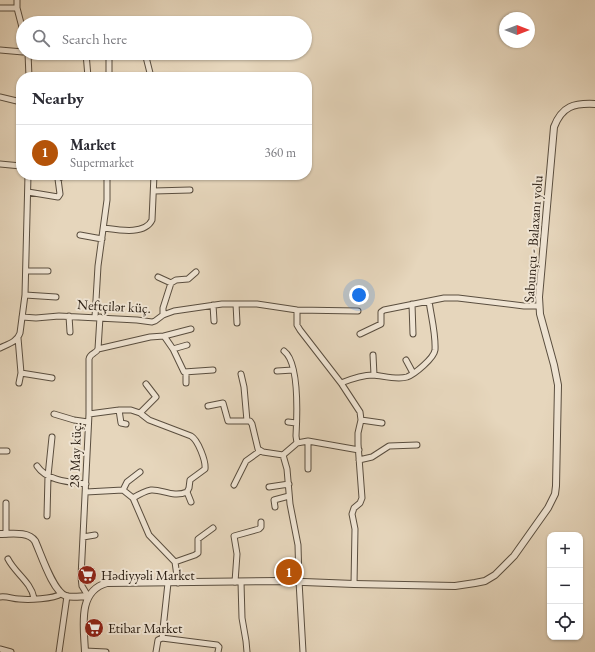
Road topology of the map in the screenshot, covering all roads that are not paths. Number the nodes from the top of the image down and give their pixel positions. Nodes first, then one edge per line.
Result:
1 (17, 0) edge
2 (0, 8) edge
3 (17, 8) junction
4 (19, 16) edge
5 (0, 50) edge
6 (16, 51) edge
7 (28, 60) edge
8 (87, 60) edge
9 (109, 60) edge
10 (147, 60) edge
11 (29, 72) edge
12 (88, 72) edge
13 (109, 72) edge
14 (150, 72) edge
15 (0, 97) edge
16 (16, 101) edge
17 (595, 104) edge
18 (0, 164) edge
19 (16, 166) edge
20 (28, 180) edge
21 (58, 180) edge
22 (107, 180) edge
23 (154, 180) edge
24 (190, 190) dead end
25 (154, 191) junction
26 (28, 192) junction
27 (104, 228) junction
28 (80, 235) dead end
29 (102, 239) junction
30 (26, 271) junction
31 (48, 271) dead end
32 (196, 272) dead end
33 (158, 277) dead end
34 (171, 283) junction
35 (25, 295) junction
36 (56, 297) dead end
37 (429, 301) junction
38 (236, 304) junction
39 (412, 304) junction
40 (213, 305) junction
41 (539, 306) junction
42 (298, 310) junction
43 (358, 311) dead end
44 (163, 314) junction
45 (69, 316) junction
46 (22, 317) junction
47 (97, 317) junction
48 (214, 321) dead end
49 (237, 323) dead end
50 (191, 329) dead end
51 (70, 332) dead end
52 (360, 334) dead end
53 (413, 334) dead end
54 (164, 336) junction
55 (18, 338) junction
56 (187, 345) dead end
57 (0, 348) edge
58 (173, 348) junction
59 (98, 349) junction
60 (284, 351) dead end
61 (373, 355) dead end
62 (406, 360) dead end
63 (212, 370) dead end
64 (293, 370) junction
65 (277, 371) dead end
66 (22, 373) junction
67 (186, 373) junction
68 (413, 373) junction
69 (241, 374) dead end
70 (374, 375) junction
71 (52, 378) dead end
72 (186, 383) dead end
73 (340, 383) junction
74 (19, 384) dead end
75 (146, 384) dead end
76 (208, 406) dead end
77 (119, 410) junction
78 (140, 413) junction
79 (54, 414) dead end
80 (89, 414) junction
81 (361, 420) junction
82 (247, 421) junction
83 (88, 422) junction
84 (288, 422) dead end
85 (296, 423) junction
86 (382, 423) dead end
87 (126, 424) dead end
88 (52, 437) dead end
89 (308, 441) junction
90 (297, 442) junction
91 (417, 445) dead end
92 (359, 450) junction
93 (0, 451) edge
94 (7, 451) dead end
95 (260, 451) junction
96 (283, 455) junction
97 (359, 460) junction
98 (37, 466) dead end
99 (308, 469) dead end
100 (140, 472) dead end
101 (48, 476) junction
102 (86, 484) junction
103 (289, 484) junction
104 (234, 485) dead end
105 (269, 487) dead end
106 (123, 490) junction
107 (86, 492) junction
108 (187, 492) junction
109 (290, 496) junction
110 (132, 498) junction
111 (191, 502) dead end
112 (6, 503) dead end
113 (275, 507) dead end
114 (47, 516) dead end
115 (261, 522) dead end
116 (212, 528) dead end
117 (3, 534) edge
118 (95, 535) dead end
119 (83, 537) junction
120 (8, 559) dead end
121 (175, 562) junction
122 (299, 581) junction
123 (238, 582) junction
124 (168, 583) junction
125 (178, 583) junction
126 (354, 584) junction
127 (61, 594) junction
128 (68, 596) junction
129 (88, 596) junction
130 (0, 597) edge
131 (34, 598) junction
132 (162, 638) junction
133 (0, 649) edge
134 (85, 651) edge
135 (11, 652) edge
136 (59, 652) edge
137 (106, 652) edge
138 (156, 652) edge
139 (218, 652) edge
140 (247, 652) edge
141 (303, 652) edge

1 - 3 street
2 - 3 street
3 - 4 street
5 - 6 street
7 - 11 street
8 - 12 street
9 - 13 street
10 - 14 street
15 - 16 street
17 - 41 street, Sabunçu - Balaxanı yolu
18 - 19 street
20 - 26 street
21 - 26 street
22 - 27 street, 28 May küç.
23 - 25 street
24 - 25 street
25 - 27 street
26 - 30 street
27 - 29 street, 28 May küç.
28 - 29 street
29 - 47 street, 28 May küç.
30 - 31 street
30 - 35 street
32 - 34 street
33 - 34 street
34 - 44 street
35 - 36 street
35 - 46 street
37 - 39 street
37 - 41 street
37 - 68 street
38 - 40 street, Neftçilər küç.
38 - 42 street, Neftçilər küç.
38 - 49 street
39 - 52 street
39 - 53 street
40 - 44 street, Neftçilər küç.
40 - 48 street
41 - 126 street, Sabunçu - Balaxanı yolu
42 - 43 street, Neftçilər küç.
42 - 73 street
44 - 47 street, Neftçilər küç.
45 - 46 street, Neftçilər küç.
45 - 47 street, Neftçilər küç.
45 - 51 street
46 - 55 street
47 - 59 street, 28 May küç.
50 - 54 street
54 - 58 street
54 - 59 street
55 - 57 street
55 - 66 street
56 - 58 street
58 - 67 street
59 - 80 street, 28 May küç.
60 - 64 street
61 - 70 street
62 - 68 street
63 - 67 street
64 - 65 street
64 - 85 street
66 - 71 street
66 - 74 street
67 - 72 street
68 - 70 street
69 - 82 street
70 - 73 street
73 - 81 street
75 - 78 street
76 - 82 street
77 - 78 street
77 - 80 street
77 - 87 street
78 - 108 street
79 - 83 street
80 - 83 street, 28 May küç.
81 - 86 street
81 - 92 street
82 - 95 street
83 - 102 street, 28 May küç.
84 - 85 street
85 - 90 street
88 - 101 street
89 - 90 street
89 - 92 street
89 - 99 street
90 - 96 street
91 - 97 street
92 - 97 street
93 - 94 street
95 - 96 street
95 - 104 street
96 - 103 street
97 - 126 street
98 - 101 street
100 - 106 street
101 - 102 street
101 - 114 street
102 - 107 street, 28 May küç.
103 - 105 street
103 - 109 street
106 - 107 street
106 - 110 street
107 - 119 street, 28 May küç.
108 - 110 street
108 - 111 street
109 - 113 street
109 - 122 street
110 - 121 street
112 - 117 street
115 - 123 street
116 - 121 street
117 - 127 street
118 - 119 street
119 - 129 street, 28 May küç.
120 - 131 street
121 - 125 street
122 - 123 street, Sabunçu - Balaxanı yolu
122 - 126 street, Sabunçu - Balaxanı yolu
122 - 141 street
123 - 125 street, Sabunçu - Balaxanı yolu
123 - 140 street
124 - 125 street, Sabunçu - Balaxanı yolu
124 - 129 street, Sabunçu - Balaxanı yolu
124 - 132 street
127 - 128 street
127 - 131 street
128 - 129 street
128 - 136 street
129 - 134 street
130 - 131 street
132 - 138 street
132 - 139 street
133 - 135 street
134 - 137 street

